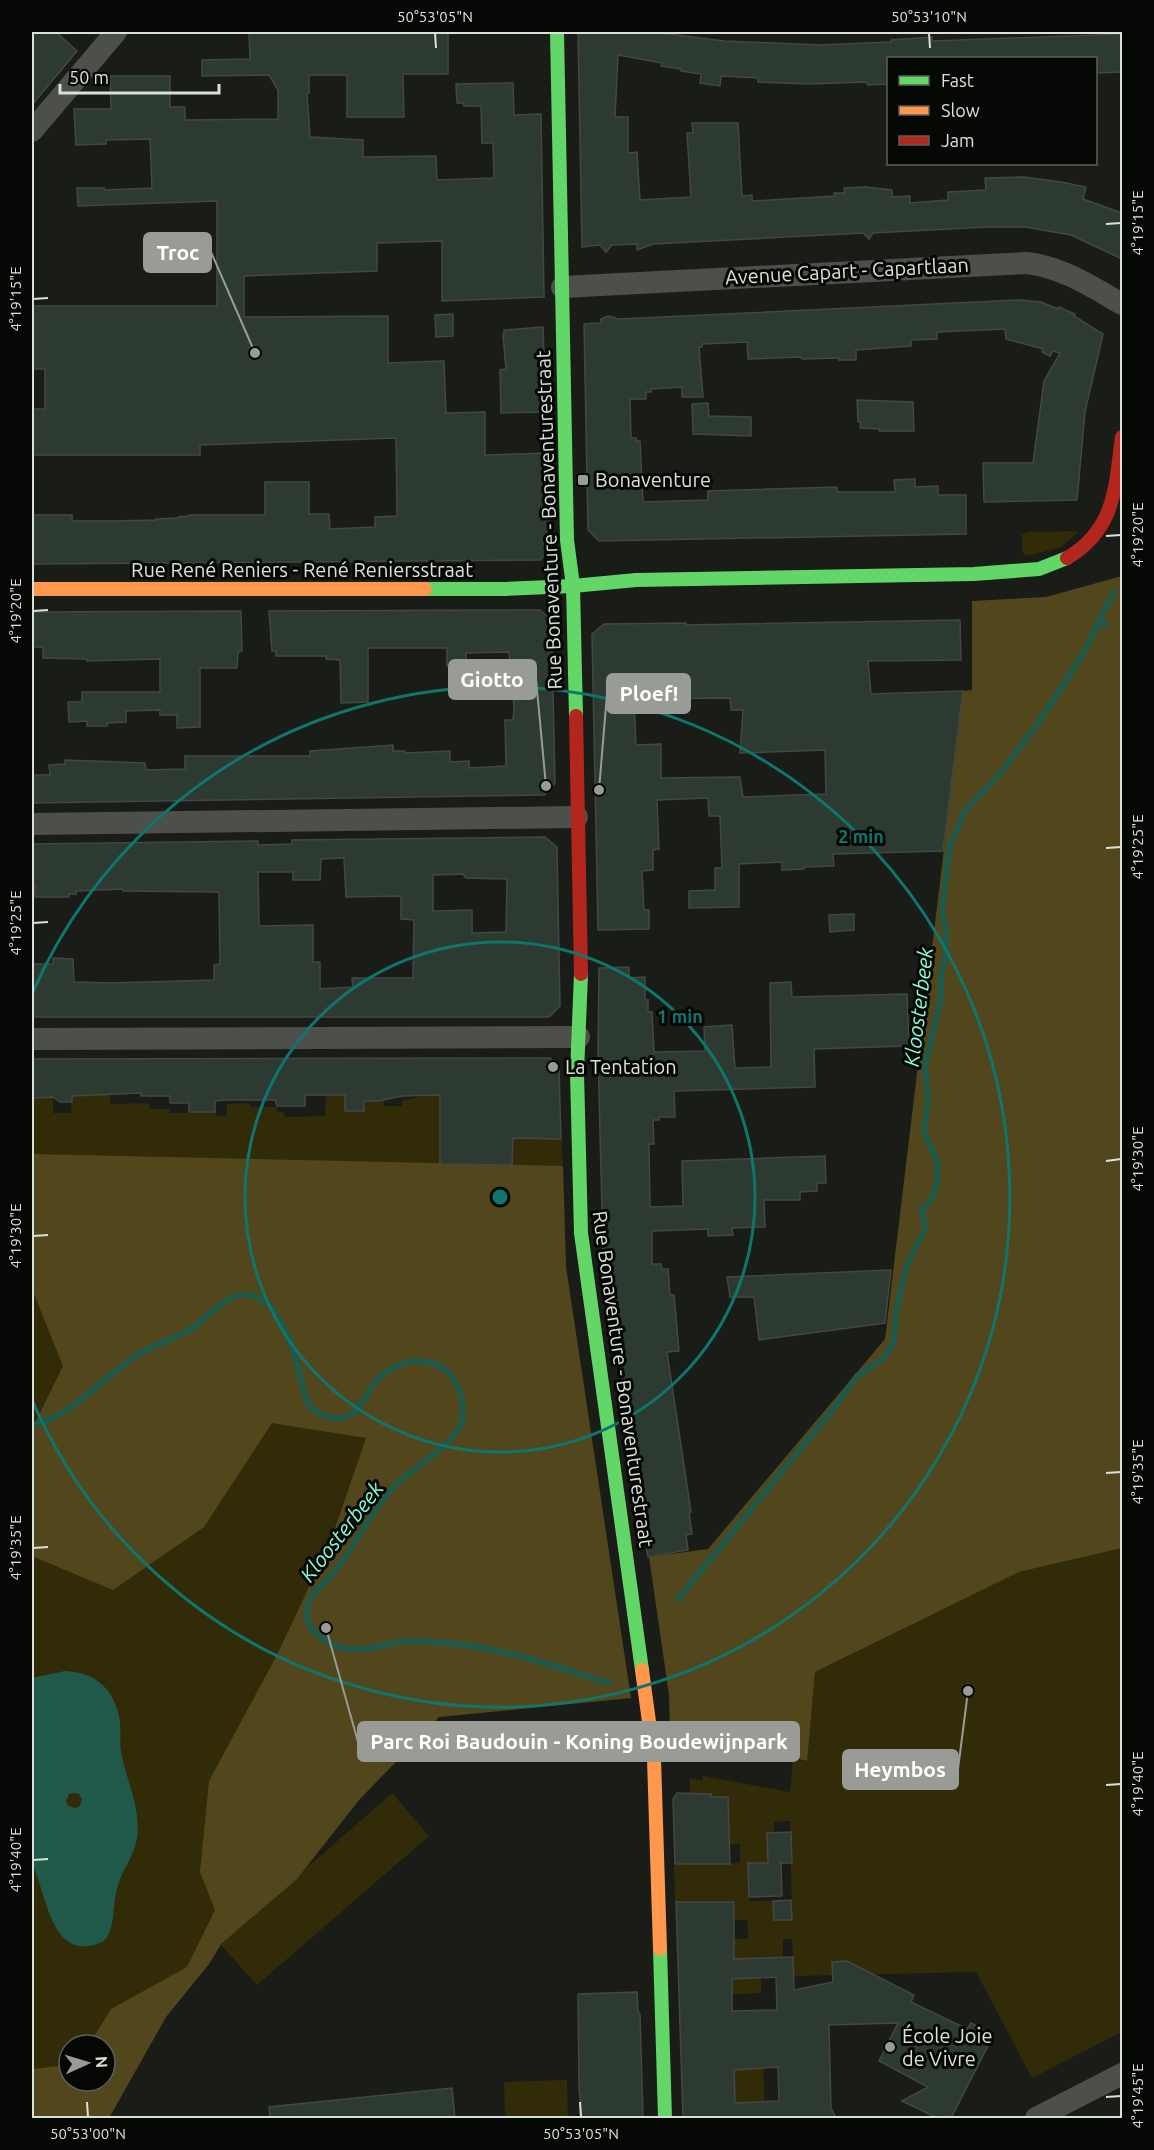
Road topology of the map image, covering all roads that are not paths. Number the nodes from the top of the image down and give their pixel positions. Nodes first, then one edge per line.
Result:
1 (116, 32) edge
2 (557, 32) edge
3 (32, 131) edge
4 (562, 287) junction
5 (1122, 304) edge
6 (1122, 437) edge
7 (573, 586) junction
8 (32, 589) edge
9 (577, 817) junction
10 (32, 824) edge
11 (579, 1037) junction
12 (32, 1038) edge
13 (1122, 2074) edge
14 (665, 2118) edge
15 (1036, 2118) edge

1 - 3 street
2 - 4 street, Rue Bonaventure - Bonaventurestraat
4 - 5 street, Avenue Capart - Capartlaan
4 - 7 street, Rue Bonaventure - Bonaventurestraat
6 - 7 street, Rue René Reniers - René Reniersstraat
7 - 8 street, Rue René Reniers - René Reniersstraat
7 - 9 street, Rue Bonaventure - Bonaventurestraat
9 - 10 street
9 - 11 street, Rue Bonaventure - Bonaventurestraat
11 - 12 street
11 - 14 street, Rue Bonaventure - Bonaventurestraat
13 - 15 street

